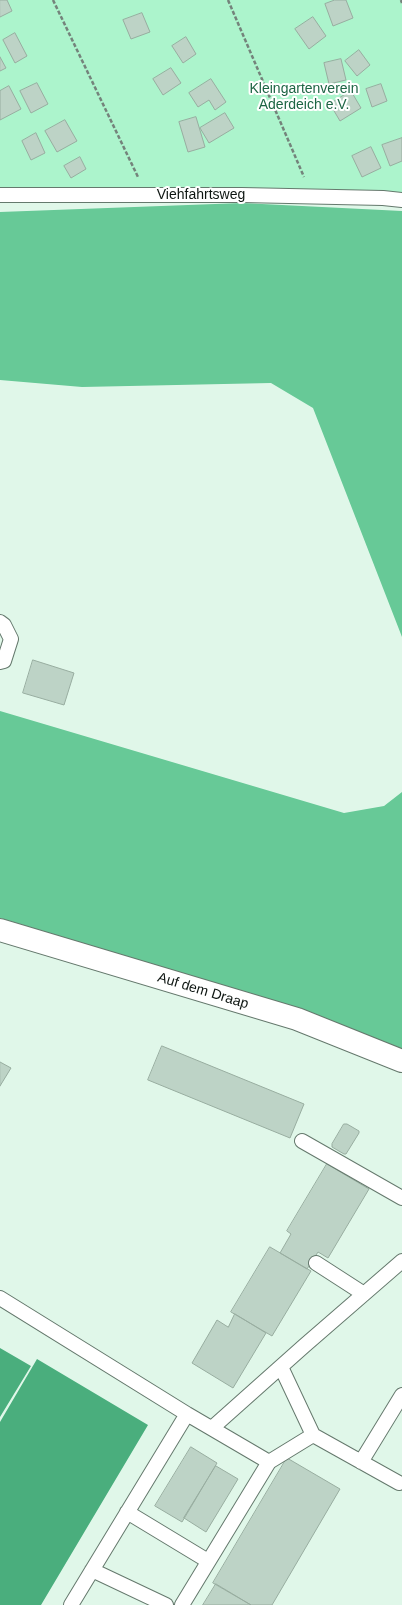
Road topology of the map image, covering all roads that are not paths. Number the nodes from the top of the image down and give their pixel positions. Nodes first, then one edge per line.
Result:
1 (0, 195) edge
2 (402, 200) edge
3 (0, 622) edge
4 (0, 662) edge
5 (0, 930) edge
6 (402, 1062) edge
7 (302, 1141) dead end
8 (402, 1198) edge
9 (402, 1261) edge
10 (316, 1263) dead end
11 (364, 1294) junction
12 (0, 1298) edge
13 (281, 1366) junction
14 (402, 1395) edge
15 (187, 1414) junction
16 (212, 1428) junction
17 (313, 1435) junction
18 (269, 1462) junction
19 (361, 1462) junction
20 (399, 1483) dead end
21 (127, 1512) junction
22 (208, 1561) junction
23 (92, 1570) junction
24 (71, 1605) edge
25 (166, 1605) edge
26 (182, 1605) edge

1 - 2 lane, Viehfahrtsweg
3 - 4 lane
5 - 6 street, Auf dem Draap
7 - 8 lane
9 - 11 lane
10 - 11 lane
11 - 13 lane
12 - 15 lane
13 - 16 lane
13 - 17 lane
14 - 19 lane
15 - 16 lane
15 - 21 lane
16 - 18 lane
17 - 18 lane
17 - 19 lane
18 - 22 lane
19 - 20 lane
21 - 22 lane
21 - 23 lane
22 - 26 lane
23 - 24 lane
23 - 25 lane

